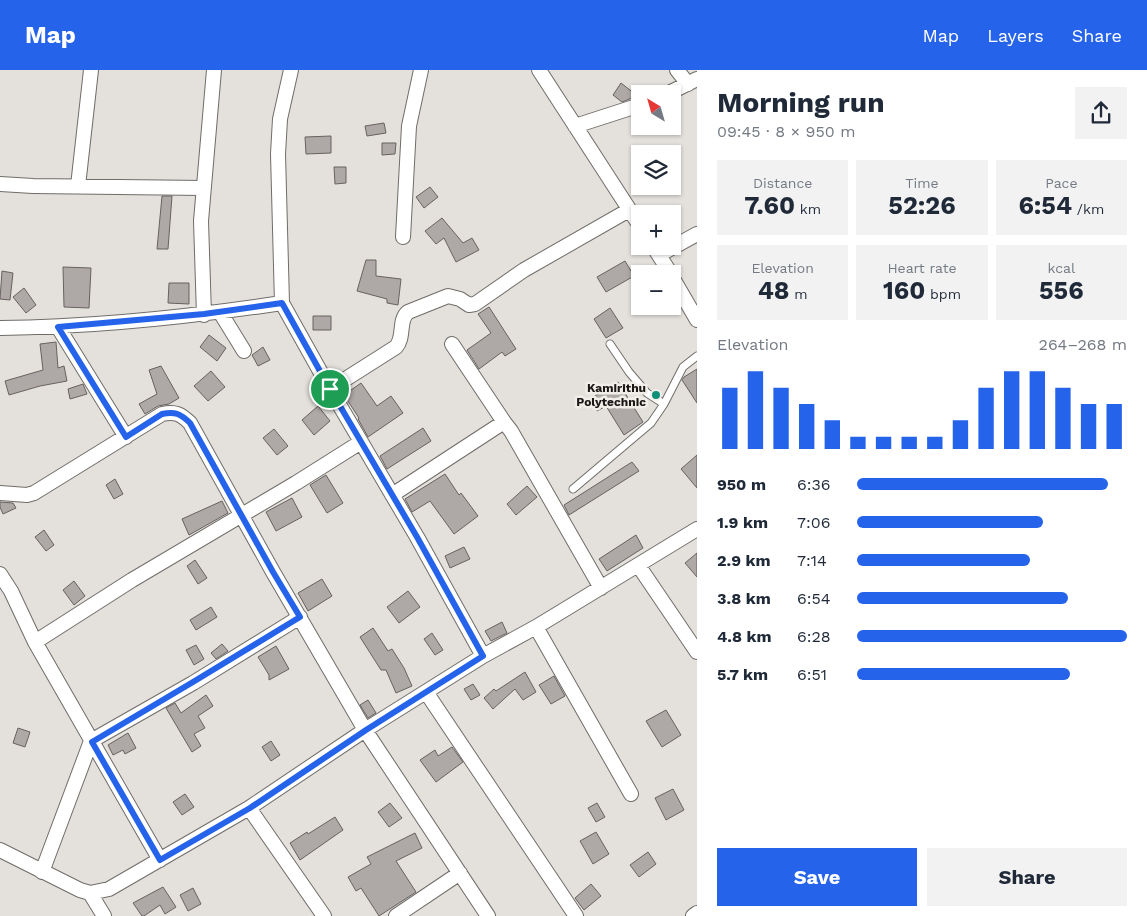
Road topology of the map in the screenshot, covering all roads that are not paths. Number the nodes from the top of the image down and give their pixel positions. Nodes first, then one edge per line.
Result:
1 (91, 70) edge
2 (214, 70) edge
3 (290, 70) edge
4 (420, 70) edge
5 (539, 70) edge
6 (677, 70) edge
7 (692, 82) edge
8 (631, 109) edge
9 (575, 126) junction
10 (0, 184) edge
11 (78, 186) junction
12 (204, 188) junction
13 (630, 210) joint
14 (697, 234) edge
15 (403, 237) dead end
16 (681, 241) edge
17 (681, 291) edge
18 (282, 303) junction
19 (220, 312) junction
20 (204, 314) junction
21 (697, 320) edge
22 (58, 327) junction
23 (0, 328) edge
24 (452, 344) dead end
25 (610, 344) dead end
26 (244, 352) dead end
27 (697, 356) edge
28 (330, 389) junction
29 (664, 404) junction
30 (504, 422) junction
31 (126, 437) junction
32 (361, 442) junction
33 (573, 489) dead end
34 (0, 493) edge
35 (392, 495) junction
36 (242, 514) junction
37 (697, 529) edge
38 (638, 565) junction
39 (0, 574) edge
40 (601, 588) junction
41 (6, 595) edge
42 (300, 617) junction
43 (536, 627) junction
44 (35, 642) junction
45 (697, 652) edge
46 (483, 656) junction
47 (426, 692) junction
48 (366, 730) junction
49 (92, 742) junction
50 (631, 794) dead end
51 (250, 808) junction
52 (0, 850) edge
53 (160, 860) junction
54 (42, 872) junction
55 (460, 873) junction
56 (90, 893) junction
57 (697, 913) edge
58 (104, 916) edge
59 (324, 916) edge
60 (396, 916) edge
61 (488, 916) edge
62 (576, 916) edge
63 (693, 916) edge

1 - 11 street
2 - 12 street
3 - 18 street
4 - 15 street
5 - 9 street
6 - 7 street
8 - 9 street
9 - 13 street
10 - 11 street
11 - 12 street
12 - 20 street
13 - 28 street
14 - 16 street
17 - 21 street
18 - 19 street
18 - 28 street
19 - 20 street
19 - 26 street
20 - 22 street
22 - 23 street
22 - 31 street
24 - 30 street
25 - 29 lane
27 - 29 lane
28 - 32 street
29 - 33 lane
30 - 35 street
30 - 40 street
31 - 34 street
31 - 36 street
32 - 35 street
32 - 36 street
35 - 46 street
36 - 42 street
36 - 44 street
37 - 38 street
38 - 40 street
38 - 45 street
39 - 41 street
40 - 43 street
41 - 44 street
42 - 48 street
42 - 49 street
43 - 46 street
43 - 50 street
44 - 49 street
46 - 47 street
47 - 48 street
47 - 62 street
48 - 51 street
48 - 55 street
49 - 53 street
49 - 54 street
51 - 53 street
51 - 59 street
52 - 54 street
53 - 56 street
54 - 56 street
55 - 60 street
55 - 61 street
56 - 58 street
57 - 63 street

